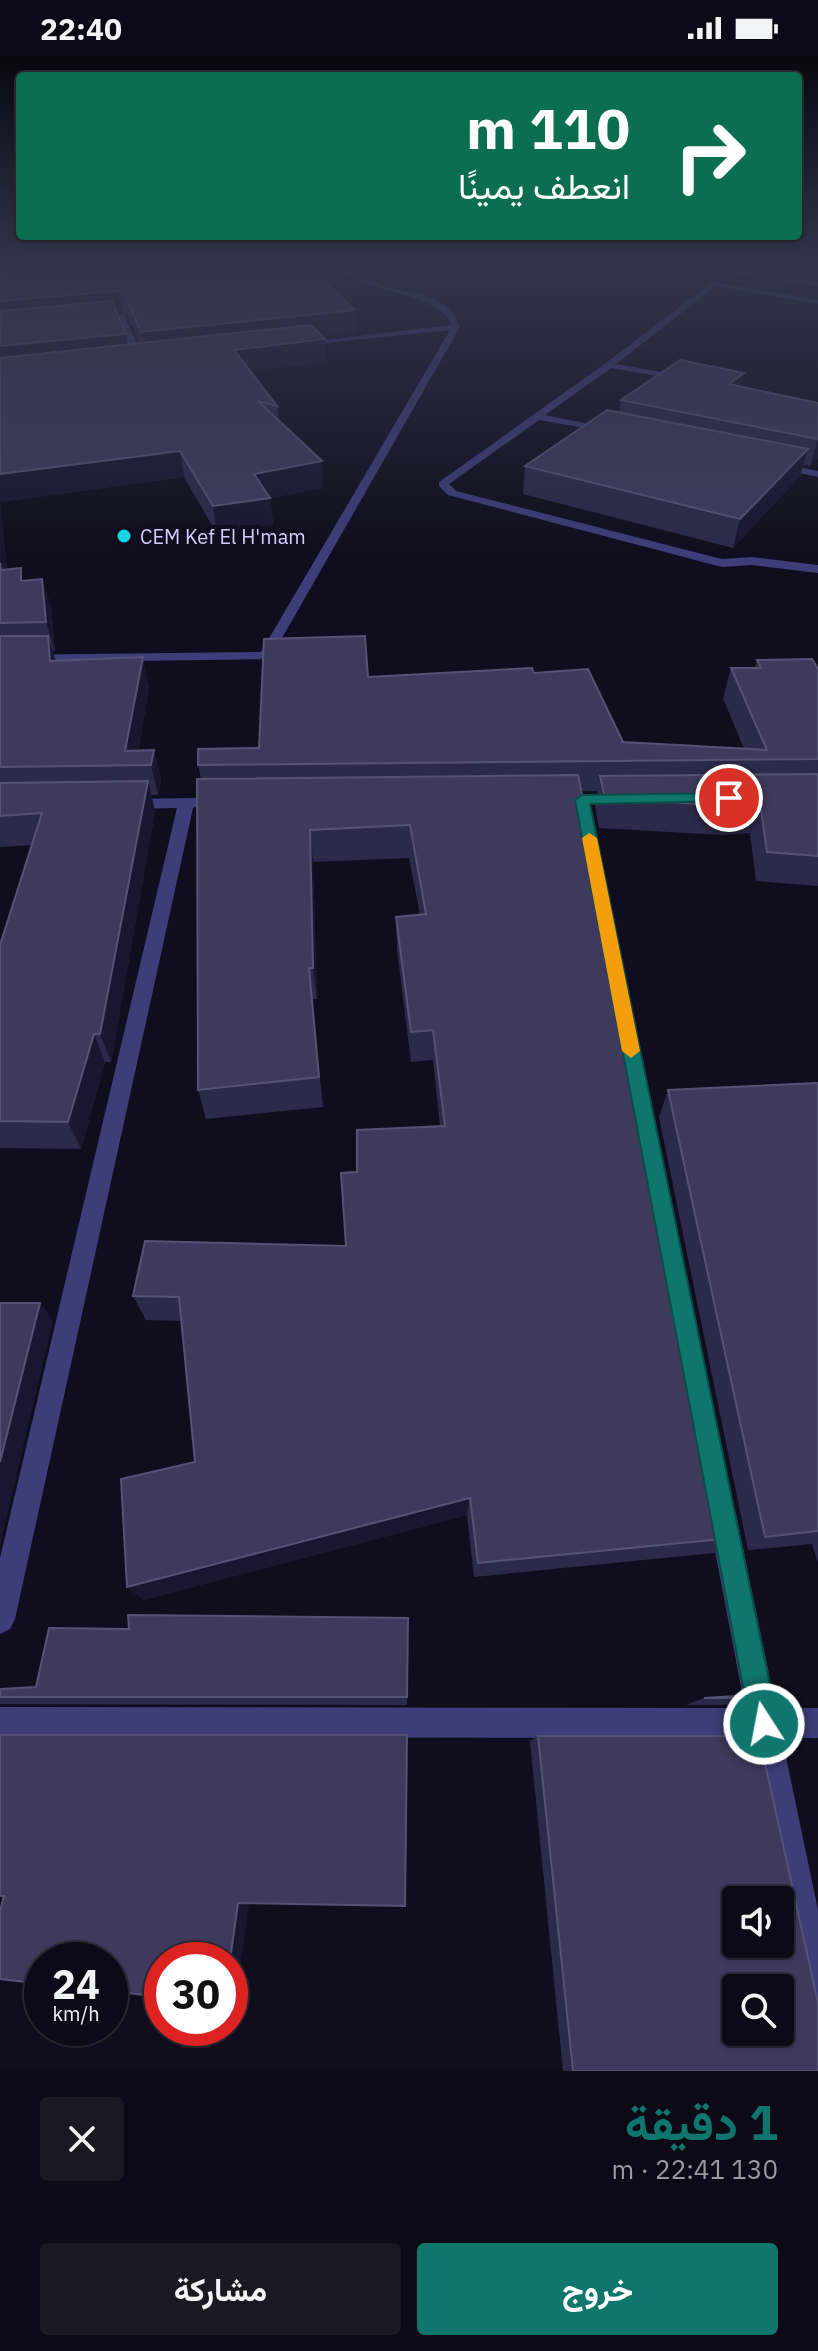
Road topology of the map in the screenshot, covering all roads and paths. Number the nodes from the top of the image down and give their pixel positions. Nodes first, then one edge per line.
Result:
1 (156, 360) edge
2 (437, 360) edge
3 (615, 360) edge
4 (140, 361) joint
5 (125, 363) edge
6 (609, 365) junction
7 (698, 382) edge
8 (535, 416) junction
9 (624, 434) edge
10 (758, 461) edge
11 (818, 474) edge
12 (818, 569) edge
13 (0, 659) edge
14 (629, 799) edge
15 (534, 800) edge
16 (582, 800) junction
17 (218, 803) edge
18 (108, 804) edge
19 (186, 804) junction
20 (588, 831) edge
21 (717, 1489) edge
22 (0, 1619) edge
23 (0, 1722) edge
24 (818, 1723) edge
25 (764, 1724) junction
26 (818, 1994) edge

1 - 4 street
2 - 13 street
3 - 6 street
4 - 5 street
6 - 7 street
6 - 8 street
8 - 9 street
8 - 12 street
10 - 11 street
14 - 16 street
15 - 16 street
16 - 20 street
17 - 19 street
18 - 19 street
19 - 22 street
21 - 25 street
23 - 25 street
24 - 25 street
25 - 26 street

